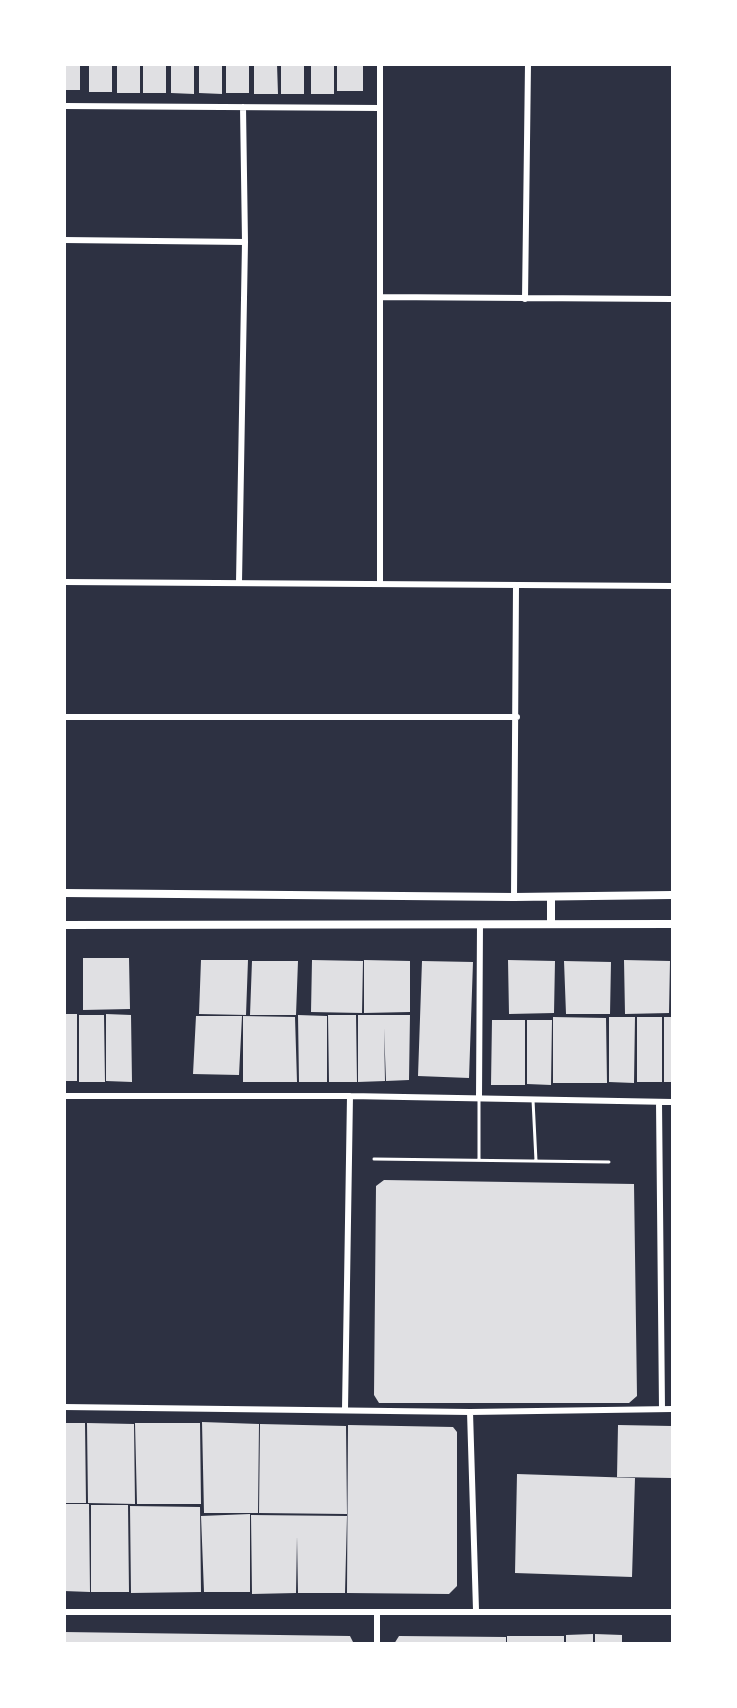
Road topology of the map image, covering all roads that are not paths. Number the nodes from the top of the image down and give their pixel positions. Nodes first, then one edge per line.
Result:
1 (380, 64) edge
2 (528, 64) edge
3 (64, 106) edge
4 (243, 107) junction
5 (380, 108) junction
6 (64, 240) edge
7 (245, 242) junction
8 (380, 297) junction
9 (525, 298) junction
10 (672, 300) edge
11 (64, 582) edge
12 (239, 582) junction
13 (380, 583) junction
14 (516, 586) junction
15 (672, 586) edge
16 (64, 717) edge
17 (517, 717) junction
18 (64, 893) edge
19 (672, 895) edge
20 (514, 897) junction
21 (551, 897) junction
22 (551, 923) junction
23 (480, 924) junction
24 (672, 924) edge
25 (64, 926) edge
26 (64, 1096) edge
27 (350, 1096) junction
28 (479, 1098) junction
29 (533, 1100) junction
30 (659, 1102) junction
31 (672, 1102) edge
32 (374, 1159) dead end
33 (479, 1160) junction
34 (536, 1161) junction
35 (609, 1162) dead end
36 (64, 1407) edge
37 (345, 1409) junction
38 (662, 1409) junction
39 (672, 1409) edge
40 (470, 1412) junction
41 (476, 1610) junction
42 (64, 1612) edge
43 (672, 1612) edge
44 (377, 1613) junction
45 (376, 1644) edge

1 - 5 street
2 - 9 street
3 - 4 street
4 - 5 street
4 - 7 street
5 - 8 street
6 - 7 street
7 - 12 street
8 - 9 street
8 - 13 street
9 - 10 street
11 - 12 street
12 - 13 street
13 - 14 street
14 - 15 street
14 - 17 street
16 - 17 street
17 - 20 street
18 - 20 street
19 - 21 street
20 - 21 street
21 - 22 street
22 - 23 street
22 - 24 street
23 - 25 street
23 - 28 street
26 - 27 street
27 - 28 street
27 - 37 street
28 - 29 street
28 - 33 lane
29 - 30 street
29 - 34 lane
30 - 31 street
30 - 38 street
32 - 33 lane
33 - 34 lane
34 - 35 lane
36 - 37 street
37 - 40 street
38 - 39 street
38 - 40 street
40 - 41 street
41 - 43 street
41 - 44 street
42 - 44 street
44 - 45 street

